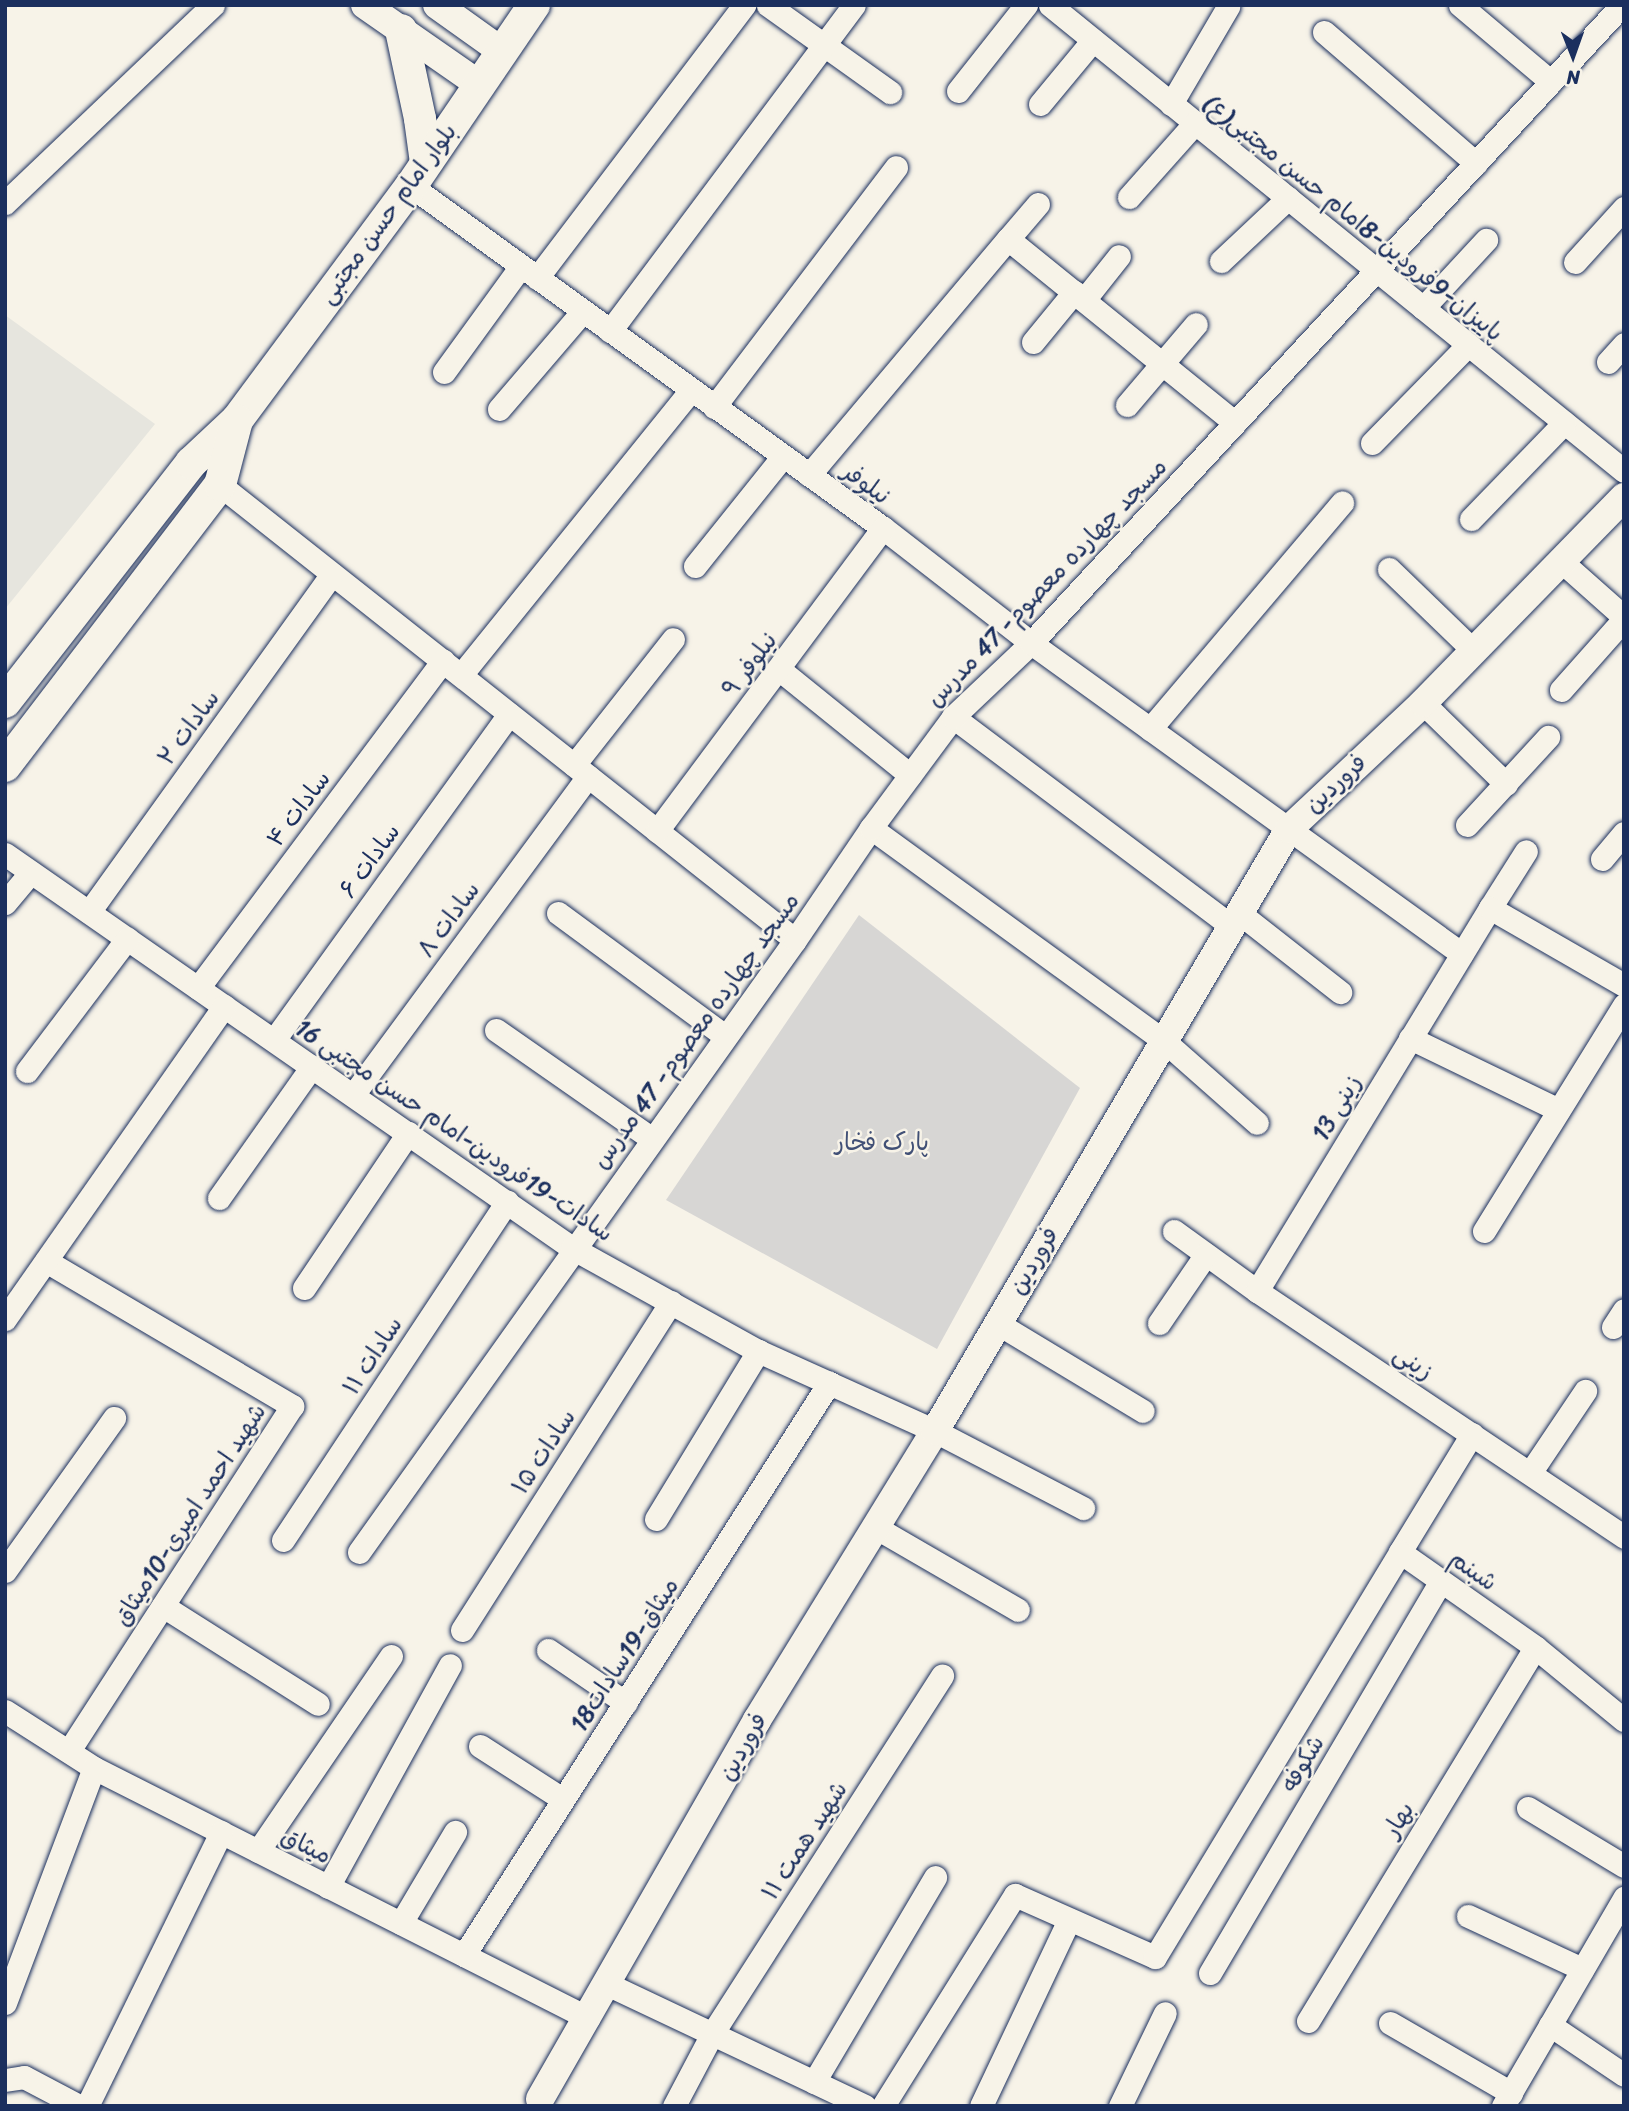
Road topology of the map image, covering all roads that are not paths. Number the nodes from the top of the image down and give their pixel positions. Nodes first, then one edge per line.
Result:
1 (213, 5) edge
2 (365, 5) edge
3 (437, 5) edge
4 (534, 5) edge
5 (744, 5) edge
6 (768, 5) edge
7 (854, 5) edge
8 (1026, 5) edge
9 (1460, 5) edge
10 (1622, 5) edge
11 (1052, 6) edge
12 (1228, 7) edge
13 (401, 30) junction
14 (1324, 32) dead end
15 (1093, 40) junction
16 (824, 43) junction
17 (503, 52) junction
18 (1551, 82) junction
19 (480, 85) junction
20 (958, 91) dead end
21 (890, 92) dead end
22 (1040, 104) dead end
23 (1171, 104) junction
24 (1195, 123) junction
25 (1476, 163) junction
26 (896, 167) dead end
27 (418, 174) junction
28 (1129, 197) dead end
29 (1288, 198) junction
30 (5, 203) edge
31 (1038, 204) dead end
32 (1623, 211) edge
33 (1008, 239) junction
34 (1486, 240) dead end
35 (1119, 256) dead end
36 (1221, 261) dead end
37 (1575, 262) dead end
38 (1376, 270) junction
39 (529, 272) junction
40 (1079, 296) junction
41 (1423, 308) junction
42 (583, 312) junction
43 (1196, 324) dead end
44 (610, 331) junction
45 (1033, 342) dead end
46 (1624, 344) edge
47 (1468, 345) junction
48 (1608, 362) dead end
49 (1164, 365) junction
50 (444, 372) dead end
51 (691, 390) junction
52 (1127, 405) dead end
53 (714, 407) junction
54 (499, 409) dead end
55 (237, 420) junction
56 (1564, 422) junction
57 (1235, 423) junction
58 (1372, 443) dead end
59 (783, 456) junction
60 (1624, 471) edge
61 (809, 475) junction
62 (220, 485) junction
63 (1624, 497) edge
64 (1342, 503) dead end
65 (1471, 519) dead end
66 (883, 528) junction
67 (1562, 562) junction
68 (695, 566) dead end
69 (1389, 569) dead end
70 (332, 574) junction
71 (1624, 618) edge
72 (673, 639) dead end
73 (1031, 643) junction
74 (1474, 651) junction
75 (452, 668) junction
76 (780, 670) junction
77 (1561, 690) dead end
78 (5, 702) edge
79 (1423, 703) junction
80 (509, 714) junction
81 (953, 717) junction
82 (1150, 729) junction
83 (1548, 737) dead end
84 (5, 766) edge
85 (581, 771) junction
86 (910, 775) junction
87 (1506, 783) junction
88 (1467, 825) dead end
89 (871, 828) junction
90 (1289, 829) junction
91 (657, 831) junction
92 (1624, 833) edge
93 (1527, 851) dead end
94 (5, 854) edge
95 (1602, 859) dead end
96 (31, 872) junction
97 (5, 903) edge
98 (1490, 908) junction
99 (89, 912) junction
100 (558, 913) dead end
101 (1235, 919) junction
102 (127, 939) junction
103 (795, 940) junction
104 (1462, 954) junction
105 (1624, 985) edge
106 (198, 988) junction
107 (1340, 992) dead end
108 (1624, 1005) edge
109 (224, 1006) junction
110 (496, 1030) dead end
111 (724, 1036) junction
112 (1410, 1038) junction
113 (274, 1040) junction
114 (1163, 1041) junction
115 (312, 1066) junction
116 (27, 1071) dead end
117 (353, 1095) junction
118 (1559, 1110) junction
119 (1257, 1123) dead end
120 (408, 1133) junction
121 (652, 1139) junction
122 (219, 1198) dead end
123 (507, 1201) junction
124 (1174, 1231) dead end
125 (1484, 1231) dead end
126 (572, 1248) junction
127 (1206, 1254) junction
128 (46, 1261) junction
129 (304, 1288) dead end
130 (1257, 1290) junction
131 (671, 1302) junction
132 (5, 1319) edge
133 (997, 1323) junction
134 (1159, 1323) dead end
135 (758, 1351) junction
136 (829, 1383) junction
137 (1586, 1391) dead end
138 (1143, 1411) dead end
139 (114, 1418) dead end
140 (935, 1431) junction
141 (1472, 1434) junction
142 (1530, 1473) junction
143 (1083, 1508) dead end
144 (656, 1519) dead end
145 (876, 1527) junction
146 (1624, 1537) edge
147 (284, 1540) dead end
148 (359, 1552) dead end
149 (1400, 1552) junction
150 (5, 1572) edge
151 (1441, 1581) junction
152 (163, 1606) junction
153 (1018, 1610) dead end
154 (461, 1630) dead end
155 (1535, 1647) junction
156 (548, 1650) dead end
157 (391, 1656) dead end
158 (450, 1665) dead end
159 (942, 1676) dead end
160 (626, 1703) junction
161 (318, 1704) dead end
162 (1624, 1720) edge
163 (10, 1722) edge
164 (480, 1746) dead end
165 (69, 1751) junction
166 (94, 1768) junction
167 (561, 1798) junction
168 (1528, 1808) dead end
169 (221, 1832) junction
170 (455, 1832) dead end
171 (258, 1851) junction
172 (1624, 1866) edge
173 (935, 1877) dead end
174 (328, 1887) junction
175 (1624, 1898) edge
176 (1468, 1916) dead end
177 (1069, 1920) junction
178 (401, 1923) junction
179 (464, 1955) junction
180 (1582, 1969) junction
181 (1210, 1973) dead end
182 (607, 1984) junction
183 (5, 2003) edge
184 (1165, 2013) dead end
185 (588, 2018) junction
186 (1308, 2021) dead end
187 (1390, 2023) dead end
188 (1550, 2025) junction
189 (712, 2034) junction
190 (1624, 2075) edge
191 (5, 2080) edge
192 (814, 2082) junction
193 (1507, 2099) edge
194 (538, 2104) edge
195 (79, 2106) edge
196 (87, 2106) edge
197 (674, 2106) edge
198 (864, 2106) edge
199 (883, 2106) edge
200 (981, 2106) edge
201 (1120, 2106) edge

1 - 30 street
2 - 13 street
3 - 17 street
4 - 17 main road, بلوار امام حسن مجتبی
5 - 39 street
6 - 16 street
7 - 16 street
8 - 20 street
9 - 18 street
10 - 18 street, مسجد چهارده معصوم- 47 مدرس
11 - 15 street, پاییزان-9فرودین-8امام حسن مجتبی(ع)
12 - 23 street
13 - 19 street
13 - 27 main road
14 - 25 street
15 - 22 street
15 - 23 street, پاییزان-9فرودین-8امام حسن مجتبی(ع)
16 - 21 street
16 - 44 street
17 - 19 main road, بلوار امام حسن مجتبی
18 - 25 street, مسجد چهارده معصوم- 47 مدرس
19 - 27 main road, بلوار امام حسن مجتبی
23 - 24 street, پاییزان-9فرودین-8امام حسن مجتبی(ع)
24 - 28 street
24 - 29 street, پاییزان-9فرودین-8امام حسن مجتبی(ع)
25 - 38 street, مسجد چهارده معصوم- 47 مدرس
26 - 53 street
27 - 39 street, نیلوفر
27 - 55 main road, بلوار امام حسن مجتبی
29 - 36 street
29 - 38 street, پاییزان-9فرودین-8امام حسن مجتبی(ع)
31 - 33 street
32 - 37 street
33 - 40 street
33 - 61 street
34 - 41 street
35 - 40 street
38 - 41 street, پاییزان-9فرودین-8امام حسن مجتبی(ع)
38 - 57 street, مسجد چهارده معصوم- 47 مدرس
39 - 42 street, نیلوفر
39 - 50 street
40 - 45 street
40 - 49 street
41 - 47 street, پاییزان-9فرودین-8امام حسن مجتبی(ع)
42 - 44 street, نیلوفر
42 - 54 street
43 - 49 street
44 - 51 street, نیلوفر
46 - 48 street
47 - 56 street, پاییزان-9فرودین-8امام حسن مجتبی(ع)
47 - 58 street
49 - 52 street
49 - 57 street
51 - 53 street, نیلوفر
51 - 75 street, سادات ۴
53 - 59 street, نیلوفر
55 - 62 main road, بلوار امام حسن مجتبی
55 - 78 main road, بلوار امام حسن مجتبی
56 - 60 street, پاییزان-9فرودین-8امام حسن مجتبی(ع)
56 - 65 street
57 - 73 street, مسجد چهارده معصوم- 47 مدرس
59 - 61 street, نیلوفر
59 - 68 street
61 - 66 street, نیلوفر
62 - 70 street
62 - 84 main road, بلوار امام حسن مجتبی
63 - 67 street, فروردین
64 - 82 street
66 - 73 street, نیلوفر
66 - 76 street, نیلوفر ۹
67 - 71 street
67 - 74 street, فروردین
69 - 74 street
70 - 75 street
70 - 99 street, سادات ۲
71 - 77 street
72 - 85 street, سادات ۸
73 - 81 street, مسجد چهارده معصوم- 47 مدرس
73 - 82 street, نیلوفر
74 - 79 street, فروردین
75 - 80 street
75 - 106 street, سادات ۴
76 - 86 street
76 - 91 street, نیلوفر ۹
79 - 87 street
79 - 90 street, فروردین
80 - 85 street
80 - 113 street, سادات ۶
81 - 86 street, مسجد چهارده معصوم- 47 مدرس
81 - 101 street
82 - 90 street, نیلوفر
83 - 87 street
85 - 91 street
85 - 117 street, سادات ۸
86 - 89 street, مسجد چهارده معصوم- 47 مدرس
87 - 88 street
89 - 103 street, مسجد چهارده معصوم- 47 مدرس
89 - 114 street
90 - 101 street, فروردین
90 - 104 street, نیلوفر
91 - 103 street
92 - 95 street
93 - 98 street, زینی 13
94 - 96 street, سادات-19فرودین-امام حسن مجتبی 16
96 - 97 street
96 - 99 street, سادات-19فرودین-امام حسن مجتبی 16
98 - 104 street, زینی 13
98 - 105 street
99 - 102 street, سادات-19فرودین-امام حسن مجتبی 16
100 - 111 street
101 - 107 street
101 - 114 street, فروردین
102 - 106 street, سادات-19فرودین-امام حسن مجتبی 16
102 - 116 street
103 - 111 street, مسجد چهارده معصوم- 47 مدرس
104 - 112 street, زینی 13
106 - 109 street, سادات-19فرودین-امام حسن مجتبی 16
108 - 118 street
109 - 113 street, سادات-19فرودین-امام حسن مجتبی 16
109 - 128 street
110 - 121 street
111 - 121 street, مسجد چهارده معصوم- 47 مدرس
112 - 118 street
112 - 130 street, زینی 13
113 - 115 street, سادات-19فرودین-امام حسن مجتبی 16
114 - 119 street
114 - 133 street, فروردین
115 - 117 street, سادات-19فرودین-امام حسن مجتبی 16
115 - 122 street
117 - 120 street, سادات-19فرودین-امام حسن مجتبی 16
118 - 125 street
120 - 123 street, سادات-19فرودین-امام حسن مجتبی 16
120 - 129 street
121 - 126 street, مسجد چهارده معصوم- 47 مدرس
123 - 126 street, سادات-19فرودین-امام حسن مجتبی 16
123 - 147 street, سادات ۱۱
124 - 127 street, زینی
126 - 131 street, سادات-19فرودین-امام حسن مجتبی 16
126 - 148 street, مسجد چهارده معصوم- 47 مدرس
127 - 130 street, زینی
127 - 134 street
128 - 132 street
128 - 152 street, شهید احمد امیری-10میثاق
130 - 141 street, زینی
131 - 135 street, سادات-19فرودین-امام حسن مجتبی 16
131 - 154 street, سادات ۱۵
133 - 138 street
133 - 140 street, فروردین
135 - 136 street, سادات-19فرودین-امام حسن مجتبی 16
135 - 144 street
136 - 140 street, سادات-19فرودین-امام حسن مجتبی 16
136 - 160 street, 18میثاق-19سادات
137 - 142 street
139 - 150 street
140 - 143 street, سادات-19فرودین-امام حسن مجتبی 16
140 - 145 street, فروردین
141 - 142 street, زینی
141 - 149 street
142 - 146 street, زینی
145 - 153 street
145 - 182 street, فروردین
149 - 151 street, شبنم
149 - 177 street
151 - 155 street, شبنم
151 - 181 street, شکوفه
152 - 161 street
152 - 165 street, شهید احمد امیری-10میثاق
155 - 162 street, شبنم
155 - 186 street, بهار
156 - 160 street
157 - 171 street
158 - 174 street
159 - 189 street, شهید همت ۱۱
160 - 167 street, 18میثاق-19سادات
163 - 165 street, میثاق
164 - 167 street
165 - 166 street, میثاق
166 - 169 street, میثاق
166 - 183 street
167 - 179 street, 18میثاق-19سادات
168 - 172 street
169 - 171 street, میثاق
169 - 196 street
170 - 178 street
171 - 174 street, میثاق
173 - 192 street
174 - 178 street, میثاق
175 - 180 street
176 - 180 street
177 - 199 street
177 - 200 street
178 - 179 street, میثاق
179 - 185 street, میثاق
180 - 188 street
182 - 185 street, فروردین
182 - 189 street
184 - 201 street
185 - 194 street, فروردین
187 - 193 street
188 - 190 street
188 - 193 street
189 - 192 street
189 - 197 street, شهید همت ۱۱
191 - 195 street
192 - 198 street

